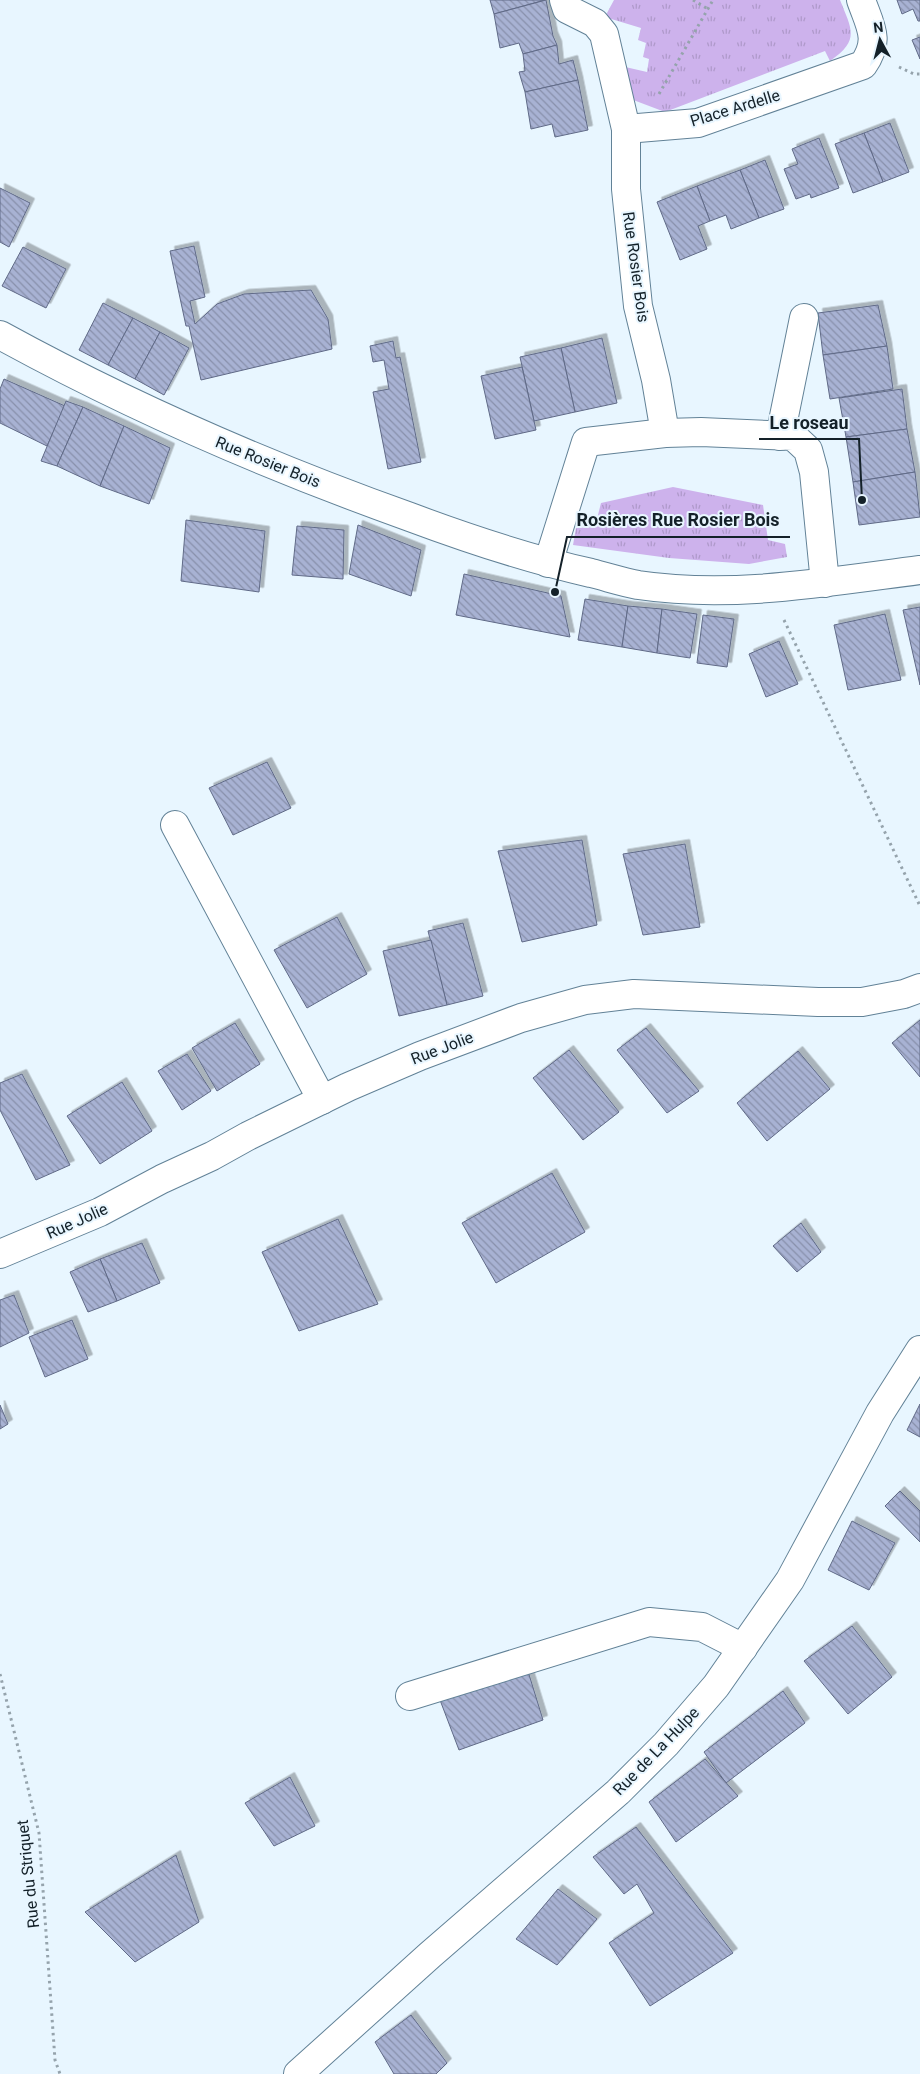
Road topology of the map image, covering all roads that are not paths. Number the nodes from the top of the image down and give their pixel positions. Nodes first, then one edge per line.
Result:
1 (564, 0) edge
2 (861, 0) edge
3 (636, 128) junction
4 (804, 318) dead end
5 (0, 335) edge
6 (665, 433) junction
7 (780, 436) junction
8 (548, 563) junction
9 (920, 570) edge
10 (825, 583) junction
11 (175, 825) dead end
12 (920, 988) edge
13 (322, 1100) junction
14 (0, 1254) edge
15 (920, 1350) edge
16 (743, 1648) junction
17 (410, 1696) dead end
18 (298, 2074) edge

1 - 3 street
2 - 3 street, Place Ardelle
3 - 6 street, Rue Rosier Bois
4 - 7 street
5 - 8 street, Rue Rosier Bois
6 - 7 street
6 - 8 street
7 - 10 street
8 - 10 street, Rue Rosier Bois
9 - 10 street, Rue Rosier Bois
11 - 13 street
12 - 13 street, Rue Jolie
13 - 14 street, Rue Jolie
15 - 16 street, Rue de La Hulpe
16 - 17 street
16 - 18 street, Rue de La Hulpe

